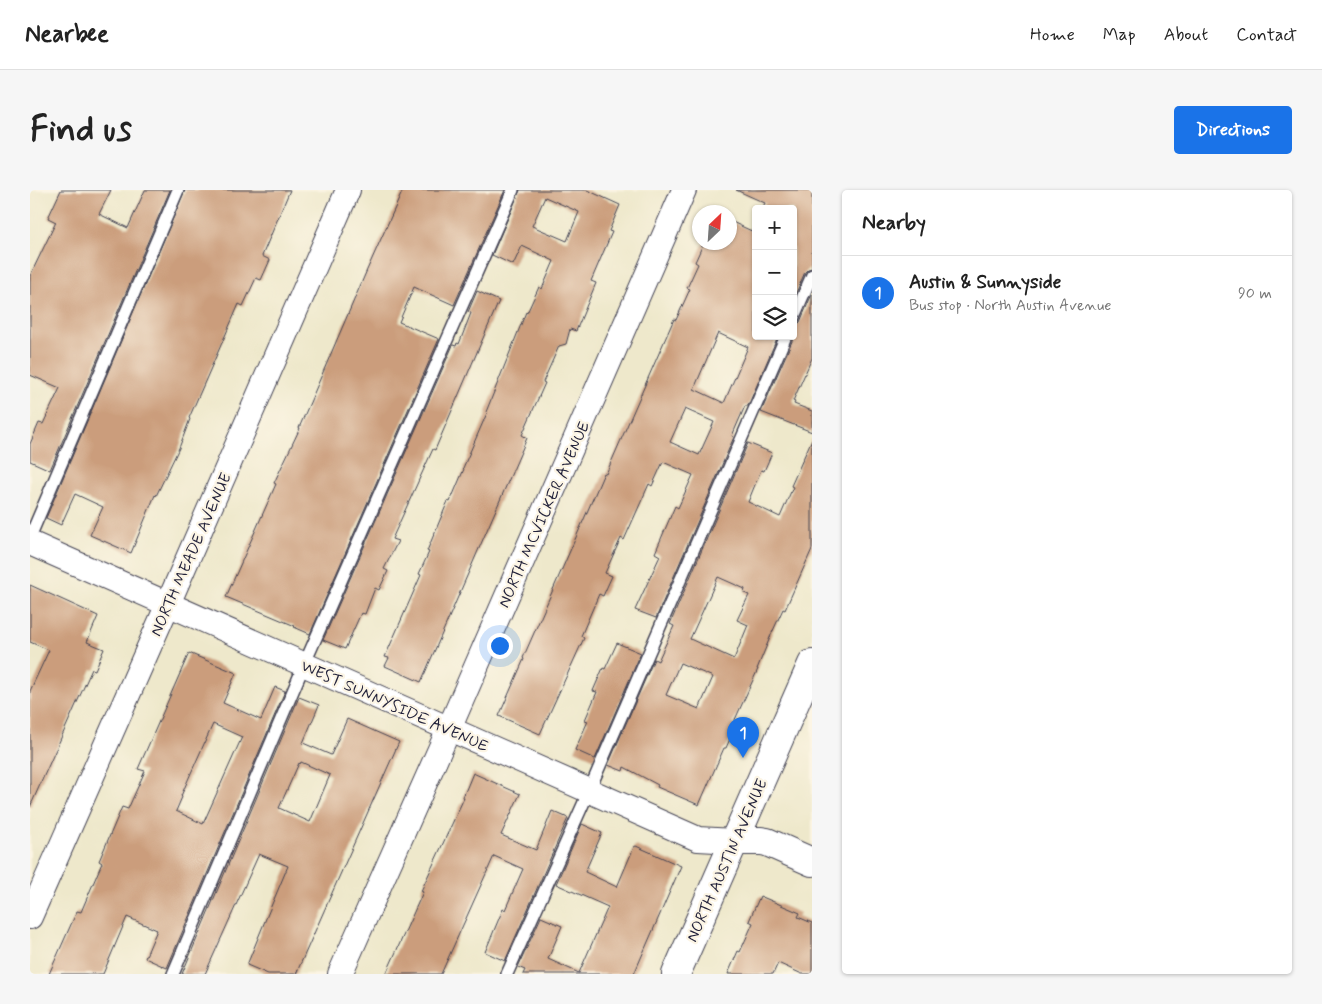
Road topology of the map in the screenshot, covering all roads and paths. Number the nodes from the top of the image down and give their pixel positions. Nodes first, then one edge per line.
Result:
1 (178, 190) edge
2 (348, 190) edge
3 (513, 190) edge
4 (684, 190) edge
5 (812, 275) edge
6 (797, 310) edge
7 (784, 340) edge
8 (30, 536) edge
9 (30, 543) edge
10 (168, 604) junction
11 (812, 664) edge
12 (304, 665) junction
13 (449, 729) junction
14 (590, 791) junction
15 (734, 841) junction
16 (812, 862) edge
17 (30, 916) edge
18 (173, 974) edge
19 (340, 974) edge
20 (507, 974) edge
21 (676, 974) edge

1 - 8 lane
2 - 10 street, NORTH MEADE AVENUE
3 - 12 lane
4 - 13 street, NORTH MCVICKER AVENUE
5 - 6 lane
7 - 14 lane
9 - 10 street, WEST SUNNYSIDE AVENUE
10 - 12 street, WEST SUNNYSIDE AVENUE
10 - 17 street, NORTH MEADE AVENUE
11 - 15 street, NORTH AUSTIN AVENUE
12 - 13 street, WEST SUNNYSIDE AVENUE
12 - 18 lane
13 - 14 street, WEST SUNNYSIDE AVENUE
13 - 19 street, NORTH MCVICKER AVENUE
14 - 15 street, WEST SUNNYSIDE AVENUE
14 - 20 lane
15 - 16 street, WEST SUNNYSIDE AVENUE
15 - 21 street, NORTH AUSTIN AVENUE

